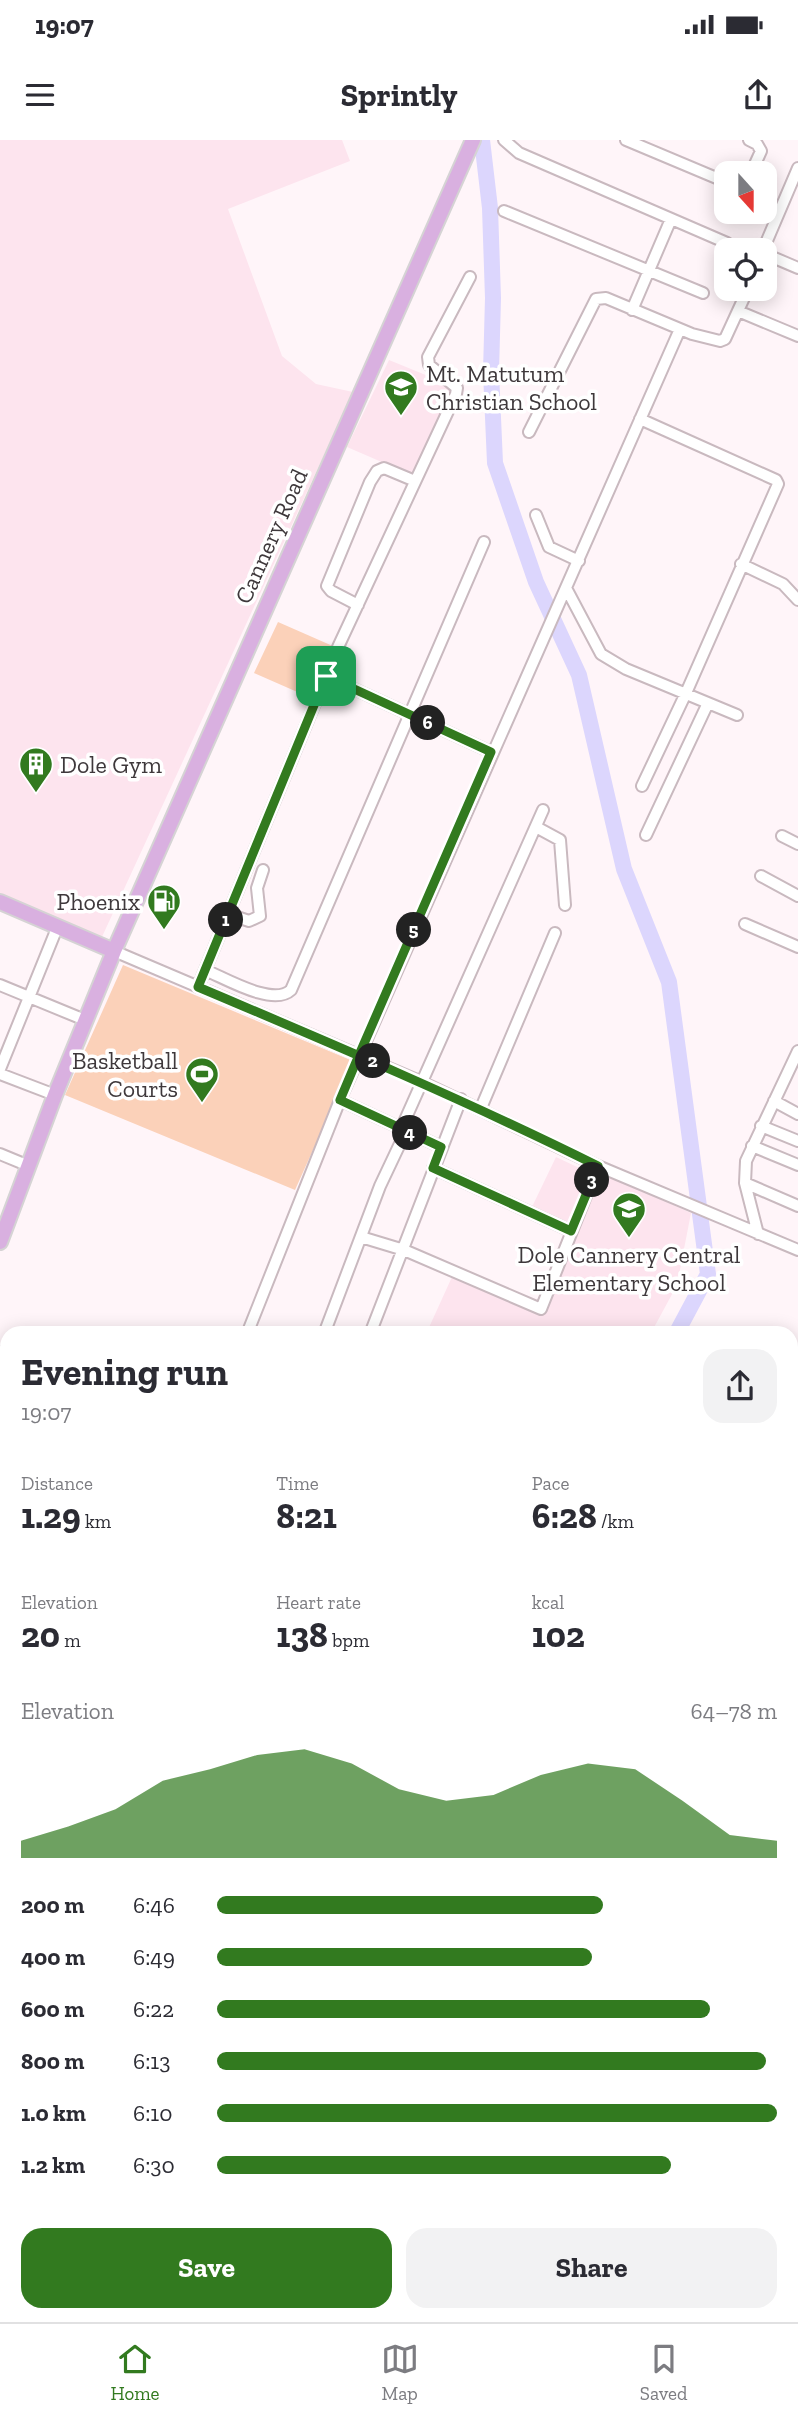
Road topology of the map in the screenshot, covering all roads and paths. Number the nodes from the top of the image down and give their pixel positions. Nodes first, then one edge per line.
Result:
1 (473, 140) edge
2 (503, 140) edge
3 (626, 140) edge
4 (749, 140) edge
5 (756, 161) edge
6 (798, 168) edge
7 (714, 177) edge
8 (504, 211) dead end
9 (671, 219) junction
10 (715, 238) edge
11 (770, 238) edge
12 (777, 258) edge
13 (798, 268) edge
14 (648, 271) junction
15 (470, 277) dead end
16 (703, 293) dead end
17 (743, 301) edge
18 (632, 310) junction
19 (738, 311) junction
20 (680, 329) junction
21 (798, 336) edge
22 (640, 419) junction
23 (529, 432) dead end
24 (415, 481) junction
25 (536, 515) dead end
26 (484, 541) dead end
27 (579, 561) junction
28 (741, 564) junction
29 (566, 588) junction
30 (798, 600) edge
31 (358, 605) junction
32 (326, 676) junction
33 (686, 693) junction
34 (708, 703) junction
35 (408, 714) junction
36 (737, 715) dead end
37 (491, 752) junction
38 (642, 786) dead end
39 (543, 810) dead end
40 (536, 827) junction
41 (646, 835) dead end
42 (782, 836) dead end
43 (798, 844) edge
44 (263, 870) dead end
45 (761, 876) dead end
46 (798, 896) edge
47 (0, 902) edge
48 (565, 905) dead end
49 (228, 914) junction
50 (745, 924) dead end
51 (57, 928) junction
52 (555, 933) dead end
53 (798, 947) edge
54 (114, 951) junction
55 (205, 970) junction
56 (0, 985) edge
57 (198, 987) junction
58 (28, 996) junction
59 (85, 1020) junction
60 (798, 1051) edge
61 (359, 1055) junction
62 (0, 1071) edge
63 (787, 1073) junction
64 (798, 1079) edge
65 (424, 1083) junction
66 (55, 1095) junction
67 (340, 1100) junction
68 (461, 1100) junction
69 (774, 1101) junction
70 (481, 1108) junction
71 (798, 1114) edge
72 (761, 1126) junction
73 (403, 1130) junction
74 (798, 1141) edge
75 (752, 1146) junction
76 (441, 1147) junction
77 (0, 1154) edge
78 (798, 1165) edge
79 (29, 1166) junction
80 (598, 1166) junction
81 (433, 1168) junction
82 (745, 1183) junction
83 (798, 1206) edge
84 (571, 1231) junction
85 (758, 1234) junction
86 (1, 1235) edge
87 (361, 1237) junction
88 (404, 1250) junction
89 (798, 1250) edge
90 (250, 1326) edge
91 (327, 1326) edge
92 (373, 1326) edge

1 - 54 main road, Cannery Road
2 - 9 street
3 - 7 street
4 - 5 street
6 - 11 street
8 - 14 street
9 - 10 street
9 - 14 street
12 - 13 street
14 - 16 street
14 - 18 street
15 - 24 street
17 - 19 street
18 - 20 street
18 - 23 street
19 - 20 street
19 - 21 street
20 - 22 street
22 - 27 street
22 - 28 street
24 - 31 street
24 - 31 street
25 - 27 street
26 - 35 street
27 - 29 street
28 - 30 street
28 - 33 street
29 - 33 street
29 - 37 street
31 - 32 street
32 - 35 street
32 - 49 street
33 - 34 street
33 - 38 street
34 - 36 street
34 - 41 street
35 - 37 street
35 - 55 street
37 - 61 street
39 - 40 street
40 - 48 street
40 - 65 street
42 - 43 street
44 - 49 street
45 - 46 street
47 - 51 main road
49 - 55 street
50 - 53 street
51 - 54 main road
51 - 58 street
52 - 70 street
54 - 57 street
54 - 59 main road, Cannery Road
55 - 57 street
56 - 58 street
57 - 61 street
58 - 59 street
58 - 62 street
59 - 66 main road, Cannery Road
60 - 63 street
61 - 65 street
61 - 67 street
62 - 66 street
63 - 64 street
63 - 69 street
65 - 68 street
65 - 73 street
66 - 79 main road, Cannery Road
67 - 73 street
67 - 90 street
68 - 70 street
68 - 76 street
69 - 71 street
69 - 72 street
70 - 80 street
72 - 74 street
72 - 75 street
73 - 76 street
73 - 87 street
75 - 78 street
75 - 82 street
76 - 81 street
77 - 79 street
79 - 86 main road, Cannery Road
80 - 84 street
80 - 85 street
81 - 84 street
81 - 88 street
82 - 83 street
82 - 85 street
84 - 88 street
85 - 89 street
87 - 88 street
87 - 91 street
88 - 92 street

